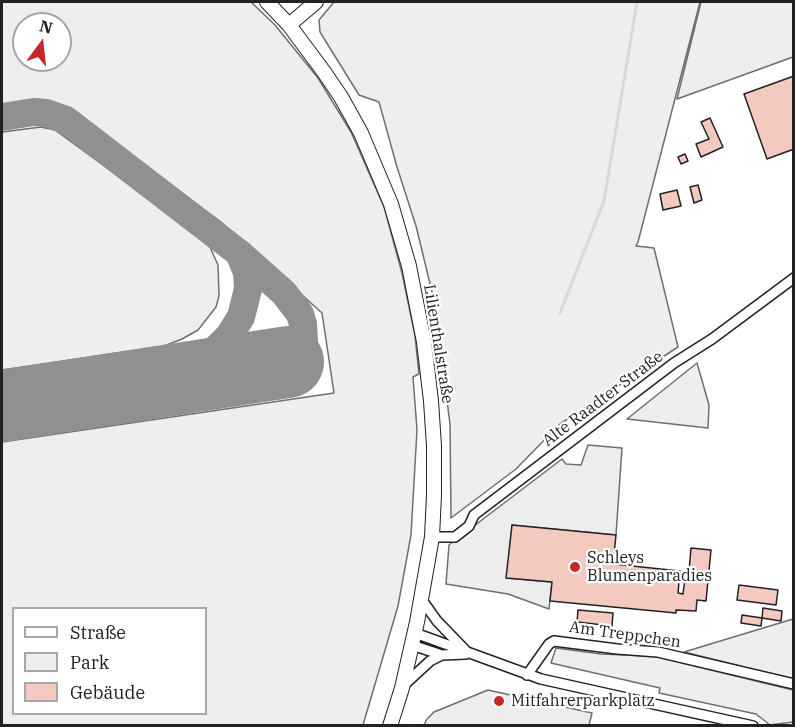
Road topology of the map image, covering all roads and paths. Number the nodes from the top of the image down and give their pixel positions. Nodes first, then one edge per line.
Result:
1 (316, 2) edge
2 (276, 4) edge
3 (289, 25) junction
4 (794, 278) edge
5 (432, 537) junction
6 (422, 600) junction
7 (413, 639) junction
8 (469, 654) junction
9 (442, 655) junction
10 (527, 675) junction
11 (794, 684) edge
12 (402, 688) junction
13 (390, 726) edge
14 (753, 726) edge

1 - 3 main road
2 - 3 main road, Lilienthalstraße
3 - 5 main road, Lilienthalstraße
4 - 5 street, Alte Raadter Straße
5 - 6 main road, Lilienthalstraße
6 - 7 main road, Lilienthalstraße
6 - 8 street
7 - 8 street
7 - 9 street
7 - 12 main road, Lilienthalstraße
8 - 9 street
8 - 10 street
9 - 12 street
10 - 11 street, Am Treppchen
10 - 14 street
12 - 13 main road, Lilienthalstraße

